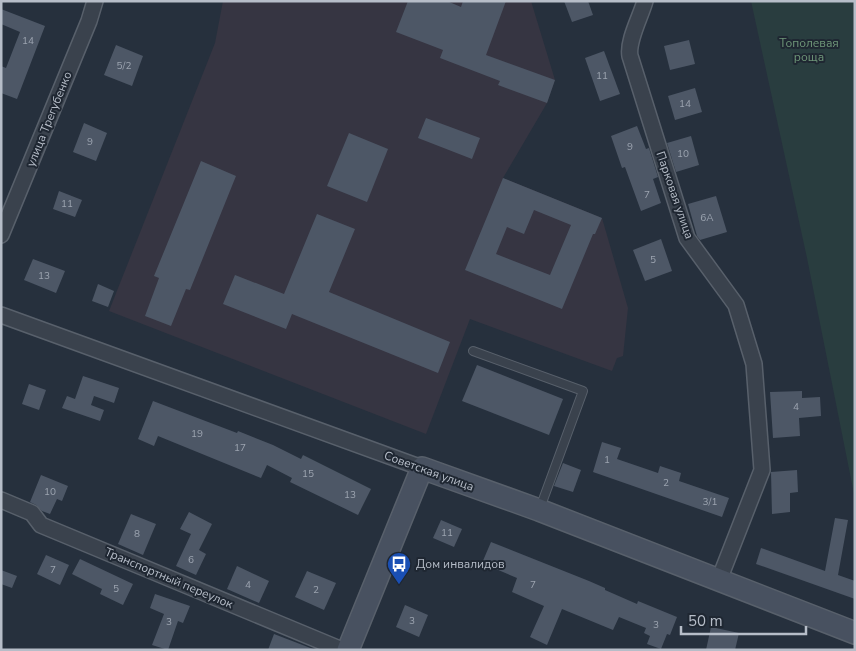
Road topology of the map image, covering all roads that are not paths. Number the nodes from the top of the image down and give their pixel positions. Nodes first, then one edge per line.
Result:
1 (95, 1) edge
2 (645, 1) edge
3 (1, 235) edge
4 (1, 314) edge
5 (473, 351) dead end
6 (422, 468) junction
7 (1, 500) edge
8 (539, 510) junction
9 (719, 580) junction
10 (855, 633) edge
11 (342, 650) edge
12 (348, 650) edge

1 - 3 street, улица Трегубенко
2 - 9 street, Парковая улица
4 - 6 street, Советская улица
5 - 8 lane
6 - 8 street, Советская улица
6 - 12 street
7 - 11 street, Транспортный переулок
8 - 9 street, Советская улица
9 - 10 street, Советская улица

